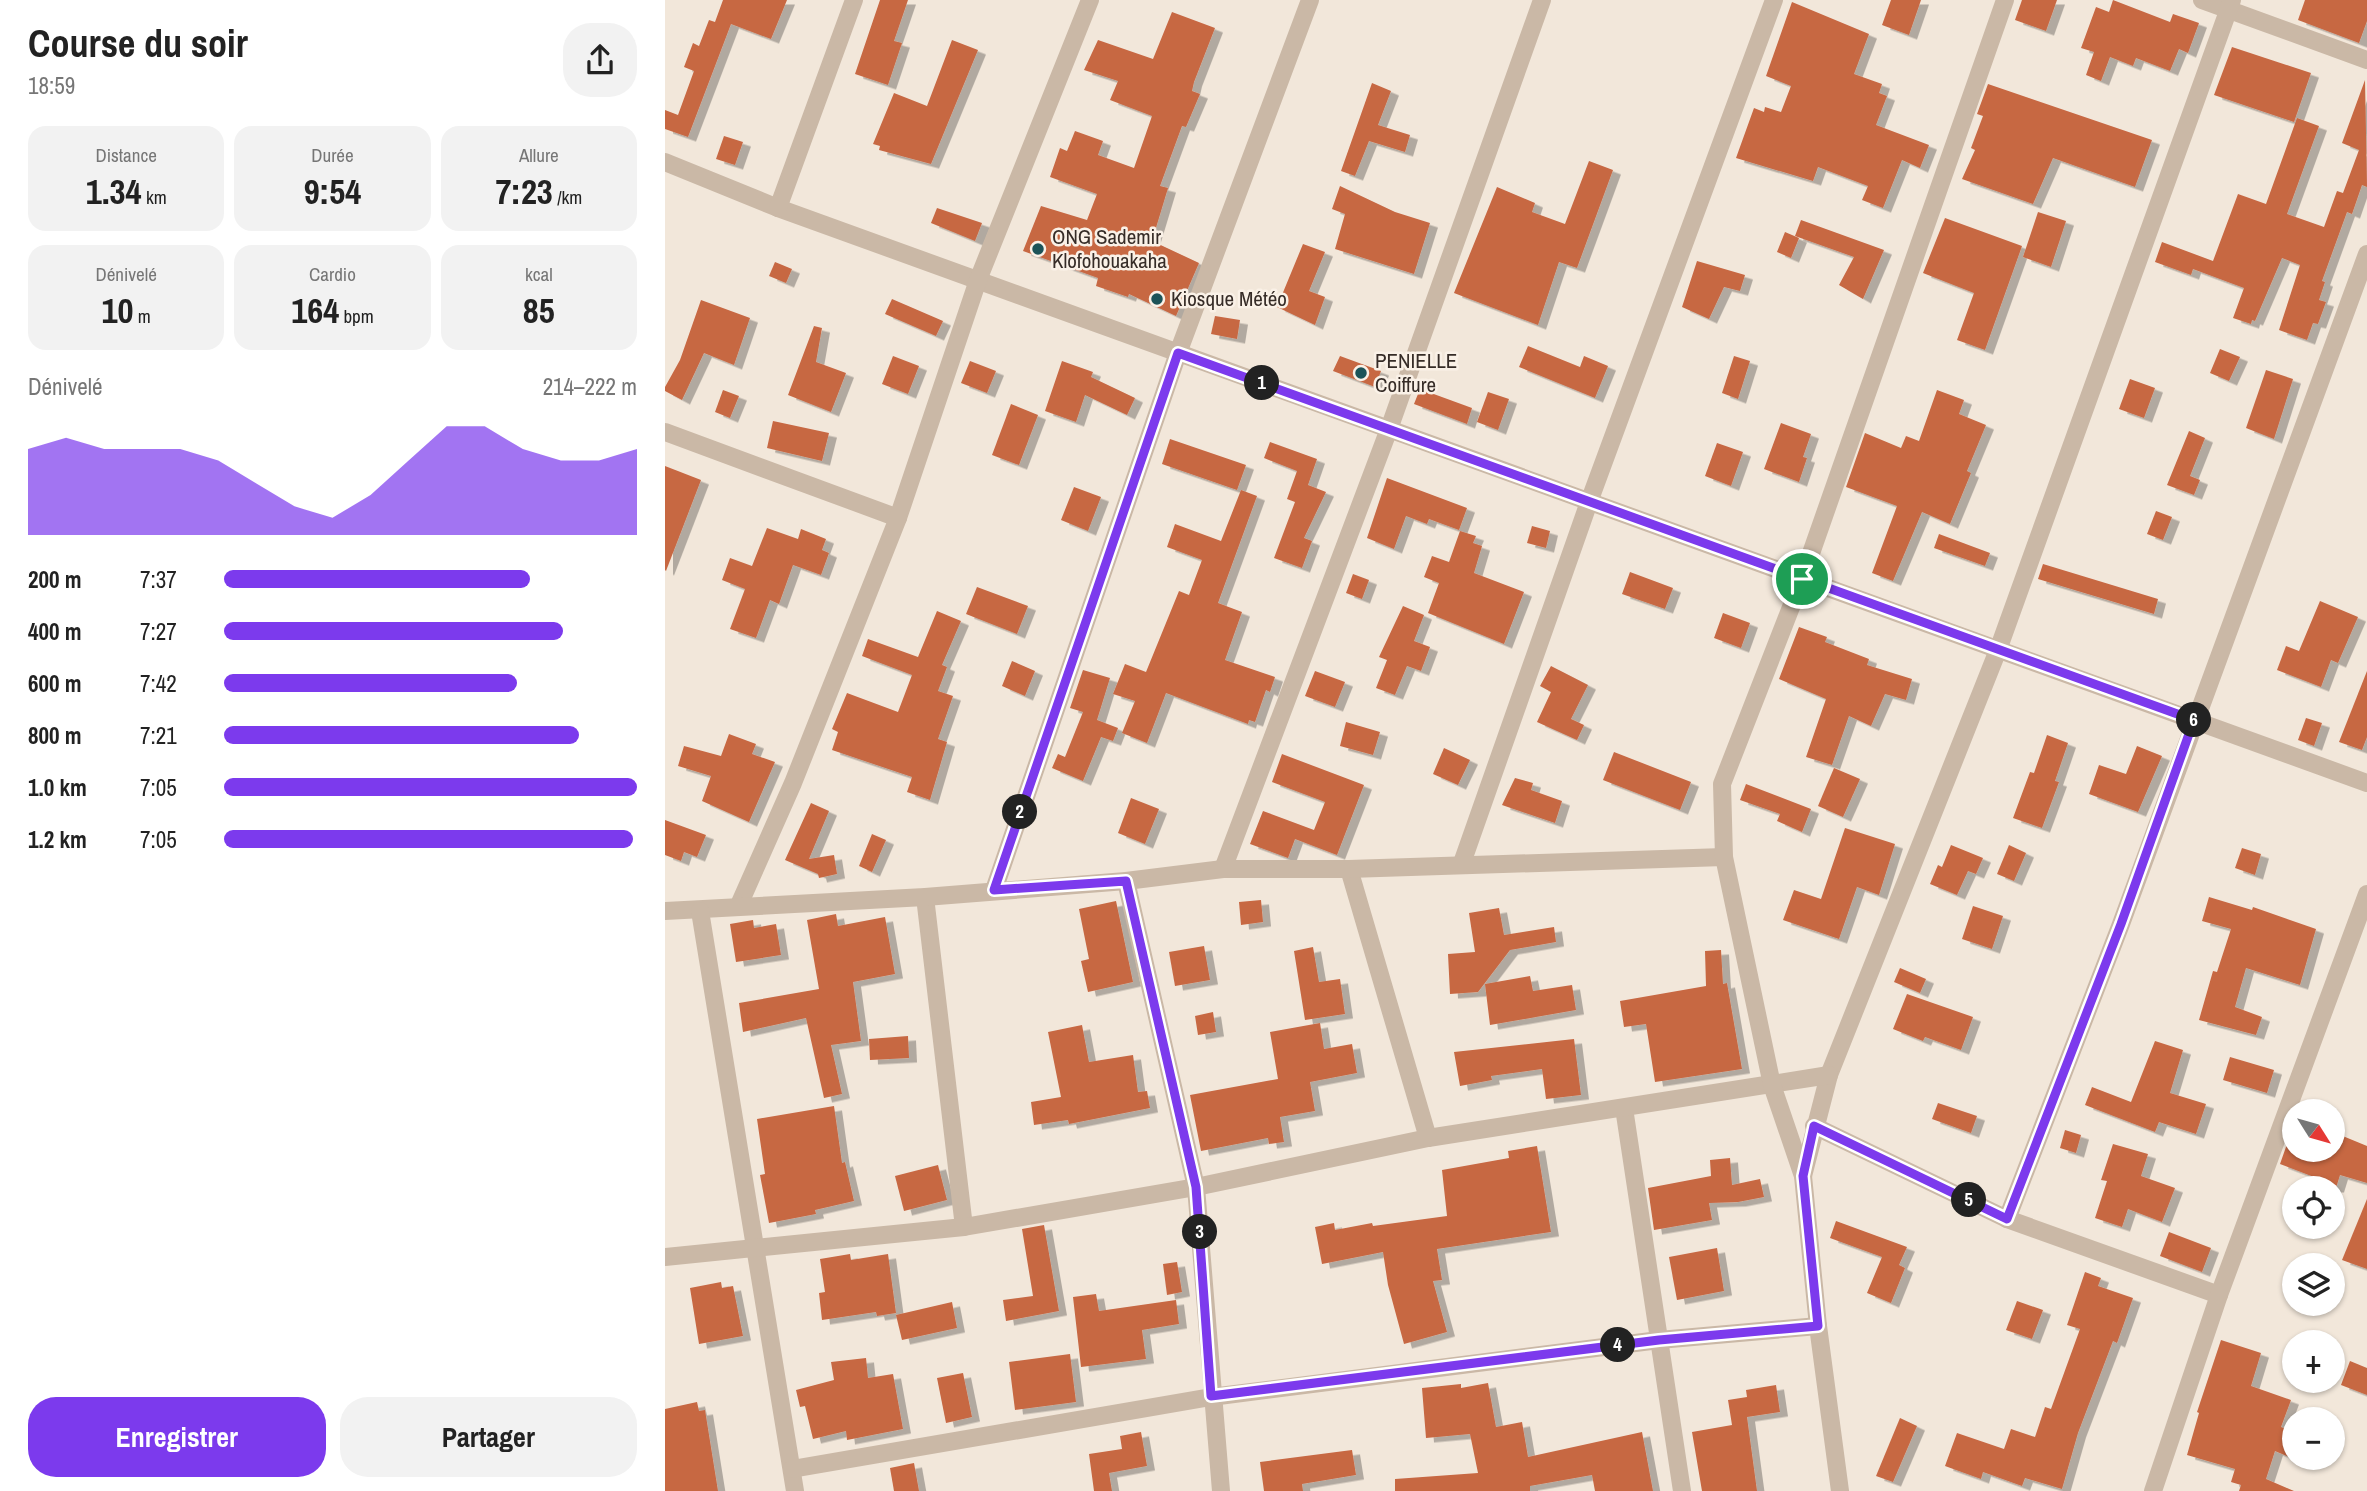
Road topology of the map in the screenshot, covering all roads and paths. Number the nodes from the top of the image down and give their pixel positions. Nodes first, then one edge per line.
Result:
1 (854, 0) edge
2 (1090, 0) edge
3 (1311, 0) edge
4 (1542, 0) edge
5 (1774, 0) edge
6 (2005, 0) edge
7 (2202, 0) edge
8 (2230, 5) edge
9 (2367, 60) edge
10 (665, 162) edge
11 (778, 208) junction
12 (2367, 254) edge
13 (978, 280) junction
14 (1178, 353) junction
15 (1389, 429) junction
16 (665, 432) edge
17 (1589, 502) junction
18 (898, 518) junction
19 (1802, 579) junction
20 (1998, 650) junction
21 (2194, 720) junction
22 (2367, 783) edge
23 (1724, 857) junction
24 (1462, 863) junction
25 (1223, 869) junction
26 (1349, 869) junction
27 (1126, 881) junction
28 (994, 890) junction
29 (2367, 894) edge
30 (925, 897) junction
31 (739, 905) junction
32 (665, 911) edge
33 (700, 911) junction
34 (1829, 1075) junction
35 (1772, 1085) junction
36 (1624, 1108) junction
37 (1814, 1126) junction
38 (1428, 1138) junction
39 (1803, 1176) junction
40 (1196, 1187) junction
41 (2007, 1219) junction
42 (964, 1227) junction
43 (755, 1248) junction
44 (665, 1257) edge
45 (2219, 1294) junction
46 (1818, 1326) junction
47 (1659, 1340) junction
48 (1211, 1396) junction
49 (792, 1469) junction
50 (795, 1491) edge
51 (1221, 1491) edge
52 (1682, 1491) edge
53 (1840, 1491) edge
54 (2153, 1491) edge

1 - 11 street
2 - 13 street
3 - 14 street
4 - 15 street
5 - 17 street
6 - 19 street
7 - 8 street
8 - 9 street
8 - 20 street
10 - 11 street
11 - 13 street
12 - 21 street
13 - 14 street
13 - 18 street
14 - 15 street
14 - 28 street
15 - 17 street
15 - 25 street
16 - 18 street
17 - 19 street
17 - 24 street
18 - 31 street
19 - 20 street
19 - 23 street
20 - 21 street
20 - 34 street
21 - 22 street
21 - 41 street
23 - 24 street
23 - 35 street
24 - 26 street
25 - 26 street
25 - 27 street
26 - 38 street
27 - 28 street
27 - 40 street
28 - 30 street
29 - 45 street
30 - 31 street
30 - 42 street
31 - 33 street
32 - 33 street
33 - 43 street
34 - 35 street
34 - 37 street
35 - 36 street
35 - 39 street
36 - 38 street
36 - 47 street
37 - 39 street
37 - 41 street
38 - 40 street
39 - 46 street
40 - 42 street
40 - 48 street
41 - 45 street
42 - 43 street
43 - 44 street
43 - 49 street
45 - 54 street
46 - 47 street
46 - 53 street
47 - 48 street
47 - 52 street
48 - 49 street
48 - 51 street
49 - 50 street

